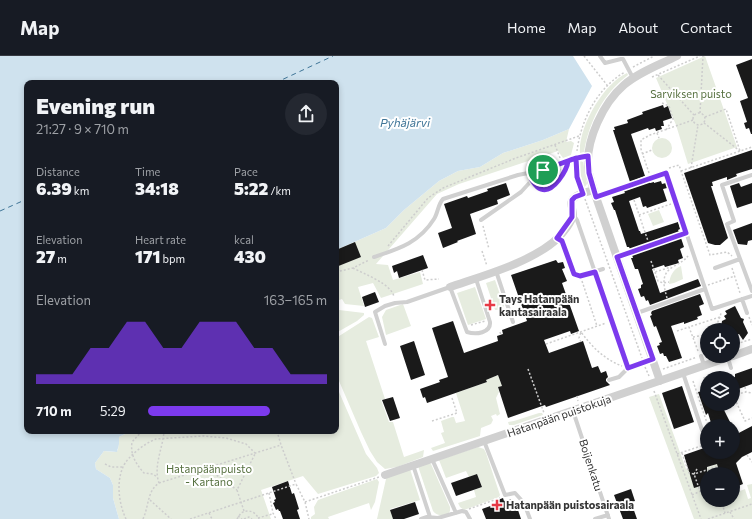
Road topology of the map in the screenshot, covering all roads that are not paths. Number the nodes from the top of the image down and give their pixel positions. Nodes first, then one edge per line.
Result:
1 (600, 56) edge
2 (677, 56) edge
3 (633, 78) junction
4 (588, 156) junction
5 (568, 161) junction
6 (543, 170) junction
7 (752, 175) edge
8 (532, 180) junction
9 (595, 193) junction
10 (573, 214) junction
11 (481, 220) road end
12 (686, 233) junction
13 (557, 238) junction
14 (374, 257) dead end
15 (617, 257) junction
16 (740, 259) junction
17 (715, 268) dead end
18 (603, 269) dead end
19 (493, 272) junction
20 (595, 272) junction
21 (475, 278) junction
22 (450, 287) junction
23 (705, 289) junction
24 (752, 291) edge
25 (752, 296) edge
26 (742, 299) junction
27 (637, 313) junction
28 (747, 313) dead end
29 (513, 322) dead end
30 (385, 344) dead end
31 (752, 349) edge
32 (740, 353) edge
33 (653, 359) junction
34 (703, 363) edge
35 (712, 363) edge
36 (731, 363) edge
37 (704, 366) junction
38 (628, 368) junction
39 (731, 368) dead end
40 (683, 373) junction
41 (609, 380) dead end
42 (660, 380) junction
43 (573, 411) junction
44 (700, 424) edge
45 (484, 441) junction
46 (432, 459) junction
47 (413, 465) junction
48 (385, 475) road end
49 (456, 513) junction
50 (430, 517) junction
51 (609, 517) edge
52 (421, 519) edge
53 (453, 519) edge
54 (470, 519) edge
55 (530, 519) edge
56 (595, 519) edge

1 - 3 lane
2 - 3 street
3 - 4 street
4 - 5 lane
4 - 9 street
5 - 6 lane
5 - 8 lane
6 - 8 lane
6 - 14 lane
7 - 16 lane
8 - 11 lane
9 - 10 street
9 - 12 lane
9 - 15 street
10 - 13 street
10 - 20 lane
12 - 15 lane
12 - 23 lane
13 - 19 street
13 - 20 lane
15 - 27 street
16 - 17 lane
16 - 24 lane
18 - 20 lane
19 - 21 street
19 - 29 lane
20 - 38 lane
21 - 22 street
21 - 22 lane
22 - 30 lane
23 - 26 lane
23 - 27 lane
25 - 26 lane
26 - 28 lane
27 - 33 street
31 - 32 street, Hatanpään puistokuja
33 - 38 lane
33 - 42 street
34 - 37 lane
35 - 37 street, Hatanpään puistokuja
36 - 39 lane
37 - 40 street, Hatanpään puistokuja
38 - 41 lane
40 - 42 street, Hatanpään puistokuja
40 - 44 lane
42 - 43 street, Hatanpään puistokuja
43 - 45 street, Hatanpään puistokuja
43 - 51 lane, Boijenkatu
45 - 46 street, Hatanpään puistokuja
45 - 55 lane
46 - 47 street, Hatanpään puistokuja
46 - 49 lane
47 - 48 street, Hatanpään puistokuja
47 - 50 lane
49 - 50 lane
49 - 53 lane
49 - 54 lane
50 - 52 lane
51 - 56 lane

